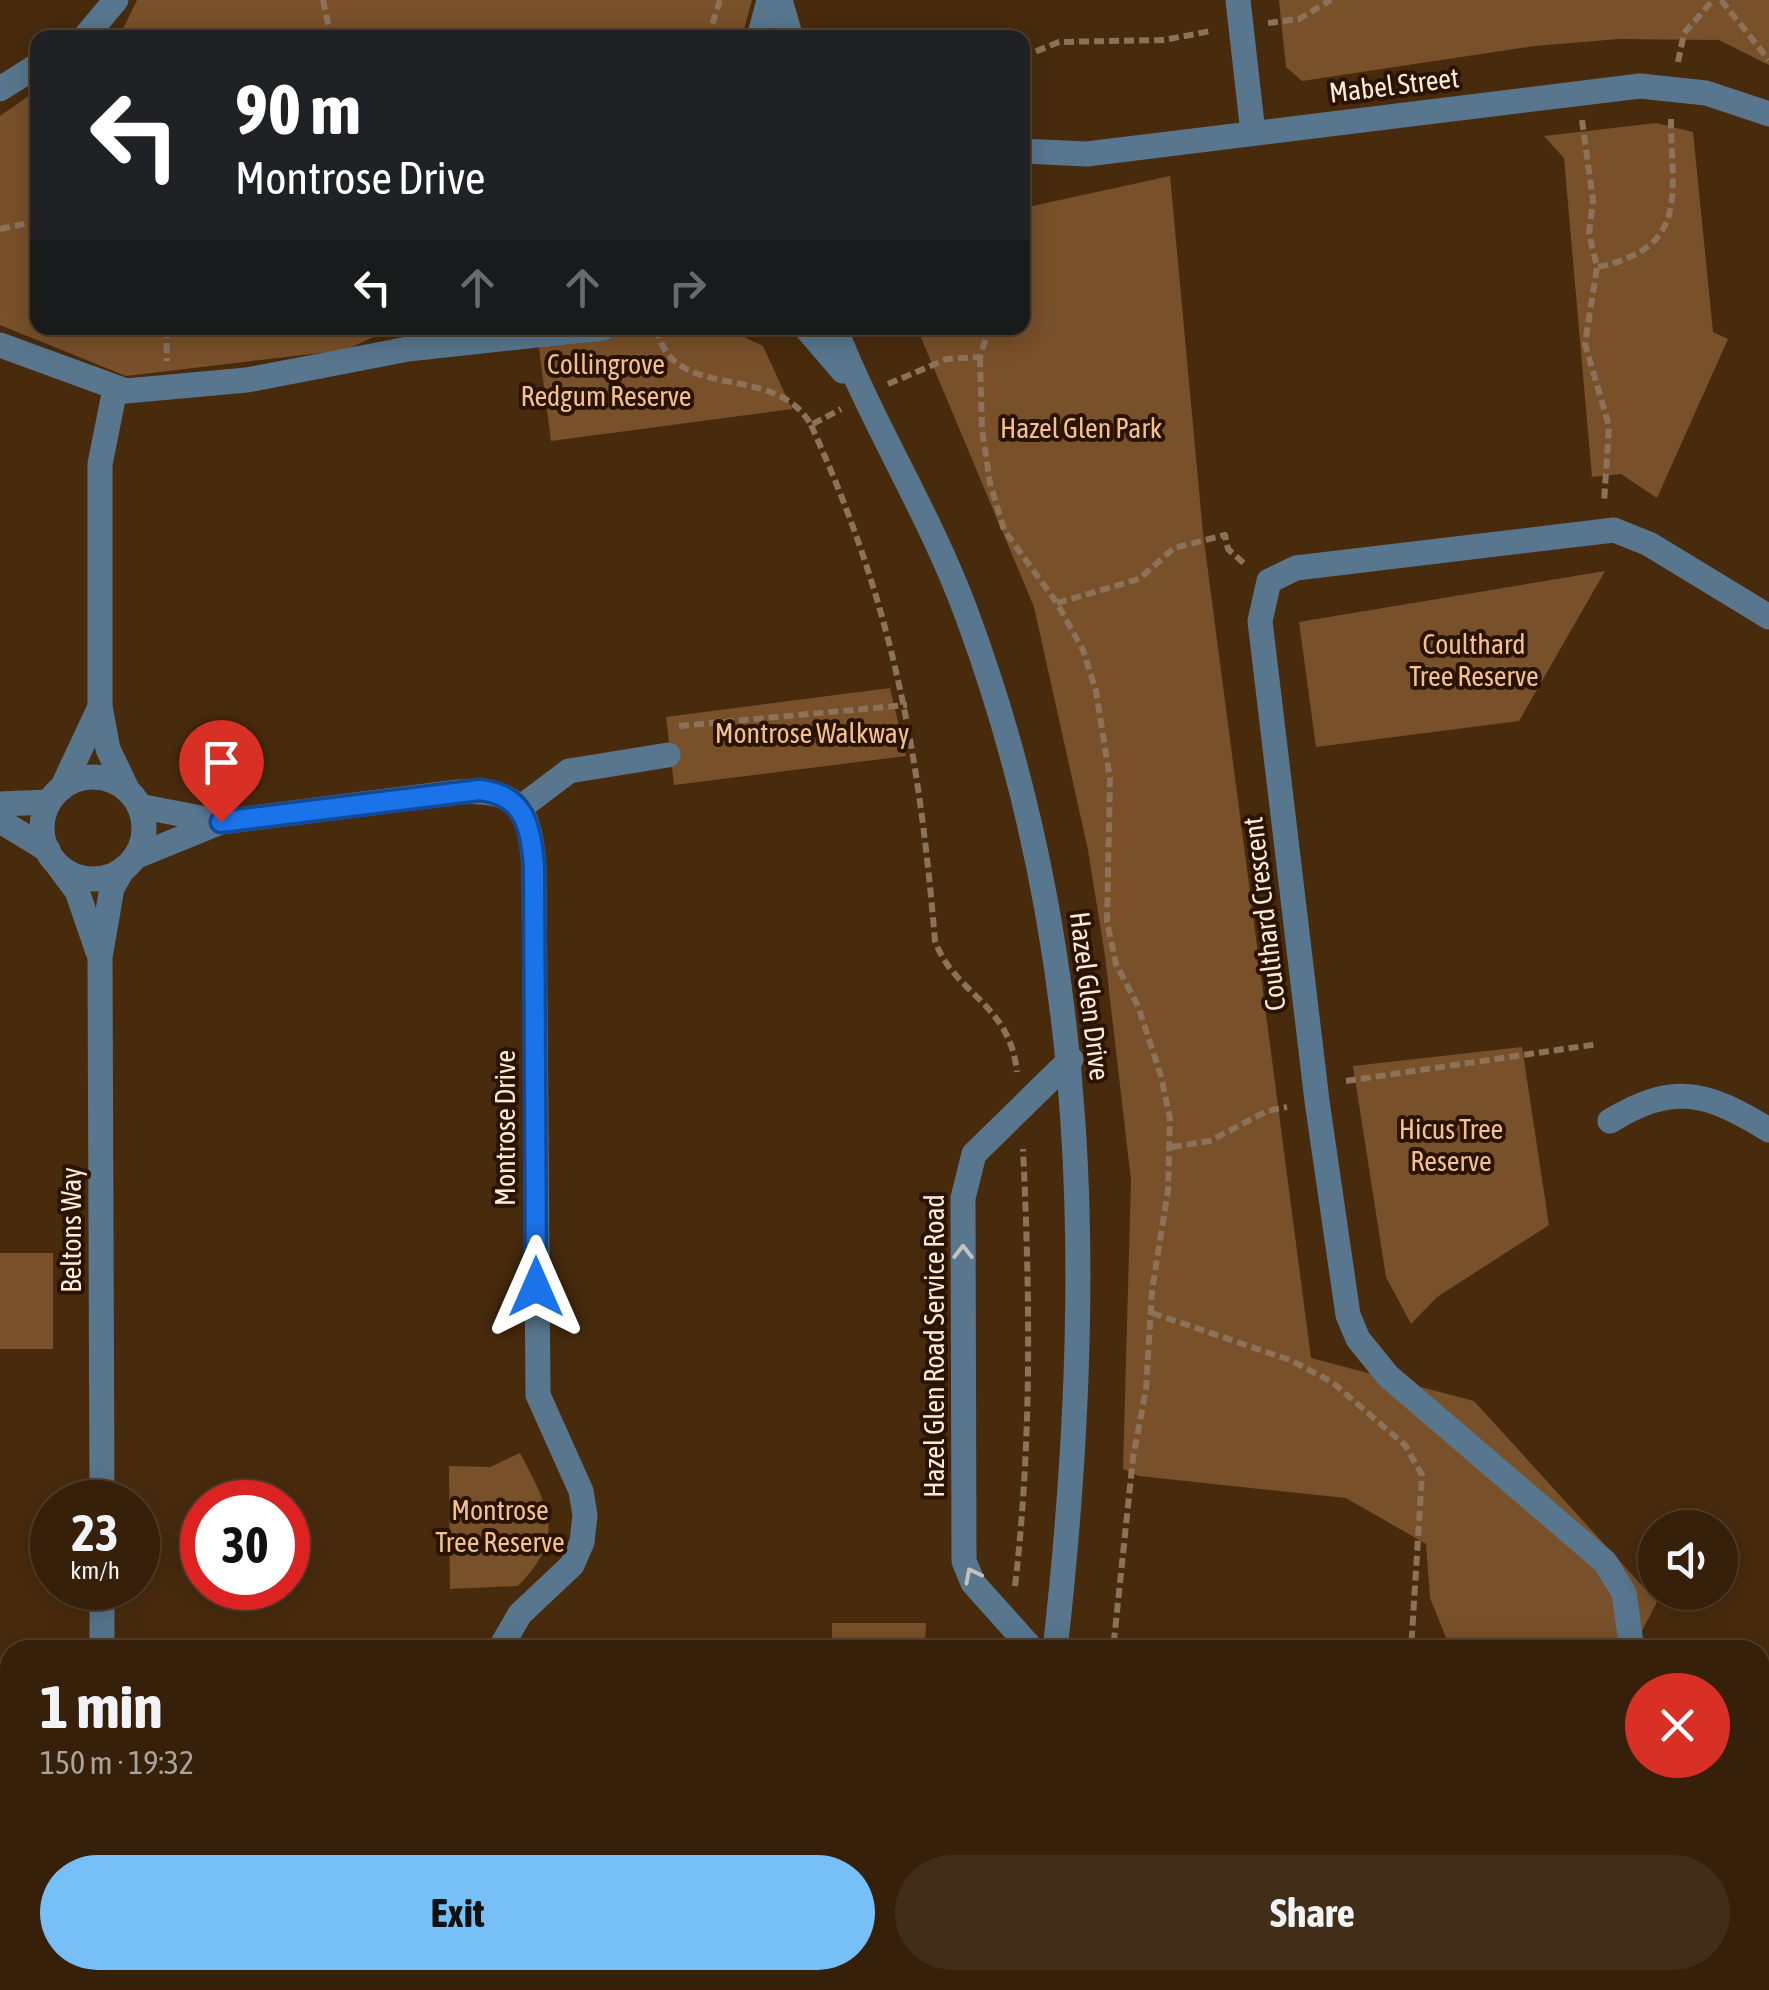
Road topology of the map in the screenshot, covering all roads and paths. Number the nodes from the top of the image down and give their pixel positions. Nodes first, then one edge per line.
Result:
1 (116, 0) edge
2 (323, 0) edge
3 (720, 0) edge
4 (769, 0) edge
5 (780, 0) edge
6 (1238, 0) edge
7 (1331, 0) edge
8 (1713, 0) edge
9 (1721, 0) edge
10 (1240, 28) junction
11 (91, 30) edge
12 (329, 30) edge
13 (711, 30) edge
14 (761, 30) edge
15 (789, 30) edge
16 (1030, 54) edge
17 (1769, 60) edge
18 (30, 70) edge
19 (1674, 88) junction
20 (0, 89) edge
21 (1577, 92) junction
22 (1769, 114) edge
23 (1253, 133) junction
24 (1030, 151) edge
25 (30, 223) edge
26 (0, 229) edge
27 (1597, 267) junction
28 (428, 335) edge
29 (538, 335) edge
30 (812, 335) edge
31 (838, 335) edge
32 (0, 345) edge
33 (408, 349) junction
34 (980, 357) dead end
35 (856, 386) junction
36 (115, 389) junction
37 (811, 425) dead end
38 (1599, 529) junction
39 (1268, 581) junction
40 (1057, 603) junction
41 (1769, 618) edge
42 (907, 705) junction
43 (100, 707) junction
44 (660, 727) dead end
45 (668, 755) dead end
46 (55, 795) junction
47 (134, 798) junction
48 (0, 804) edge
49 (520, 808) junction
50 (0, 821) edge
51 (221, 822) junction
52 (52, 858) junction
53 (129, 863) junction
54 (100, 957) junction
55 (1598, 1044) dead end
56 (1070, 1059) junction
57 (1317, 1102) junction
58 (1021, 1108) junction
59 (1610, 1121) dead end
60 (1769, 1130) edge
61 (1172, 1147) junction
62 (1152, 1312) junction
63 (102, 1480) edge
64 (102, 1610) edge
65 (1010, 1624) junction
66 (102, 1640) edge
67 (505, 1640) edge
68 (1024, 1640) edge
69 (1056, 1640) edge
70 (1114, 1640) edge
71 (1413, 1640) edge
72 (1631, 1640) edge

1 - 11 street
2 - 12 path
3 - 13 path
4 - 14 street
5 - 15 street
6 - 10 street
7 - 10 path
8 - 19 path
9 - 17 path
10 - 16 path
10 - 23 street
18 - 20 street
19 - 21 street, Mabel Street
19 - 22 street, Mabel Street
19 - 27 path
21 - 23 street, Mabel Street
21 - 27 path
23 - 24 street, Mabel Street
25 - 26 path
27 - 38 path
28 - 33 street
29 - 33 street
30 - 35 street, Hazel Glen Drive
31 - 35 street, Hazel Glen Drive
32 - 36 street
33 - 36 street
34 - 40 path
35 - 56 street, Hazel Glen Drive
36 - 43 street
37 - 42 path
38 - 39 street
38 - 41 street
39 - 40 path
39 - 57 street, Coulthard Crescent
40 - 61 path
42 - 44 path
42 - 58 path
43 - 46 street
43 - 47 street
45 - 49 street
46 - 47 street
46 - 48 street
46 - 52 street
47 - 51 street
47 - 53 street
49 - 51 street
49 - 67 street, Montrose Drive
50 - 52 street
51 - 53 street
52 - 53 street
52 - 54 street, Beltons Way
53 - 54 street, Beltons Way
54 - 63 street, Beltons Way
55 - 57 path
56 - 58 street, Hazel Glen Road Service Road
56 - 69 street, Hazel Glen Drive
57 - 61 path
57 - 72 street, Coulthard Crescent
58 - 65 path
65 -> 58 street, Hazel Glen Road Service Road
59 - 60 street
61 - 62 path
62 - 70 path
62 - 71 path
64 - 66 street
65 - 68 street, Hazel Glen Road Service Road

